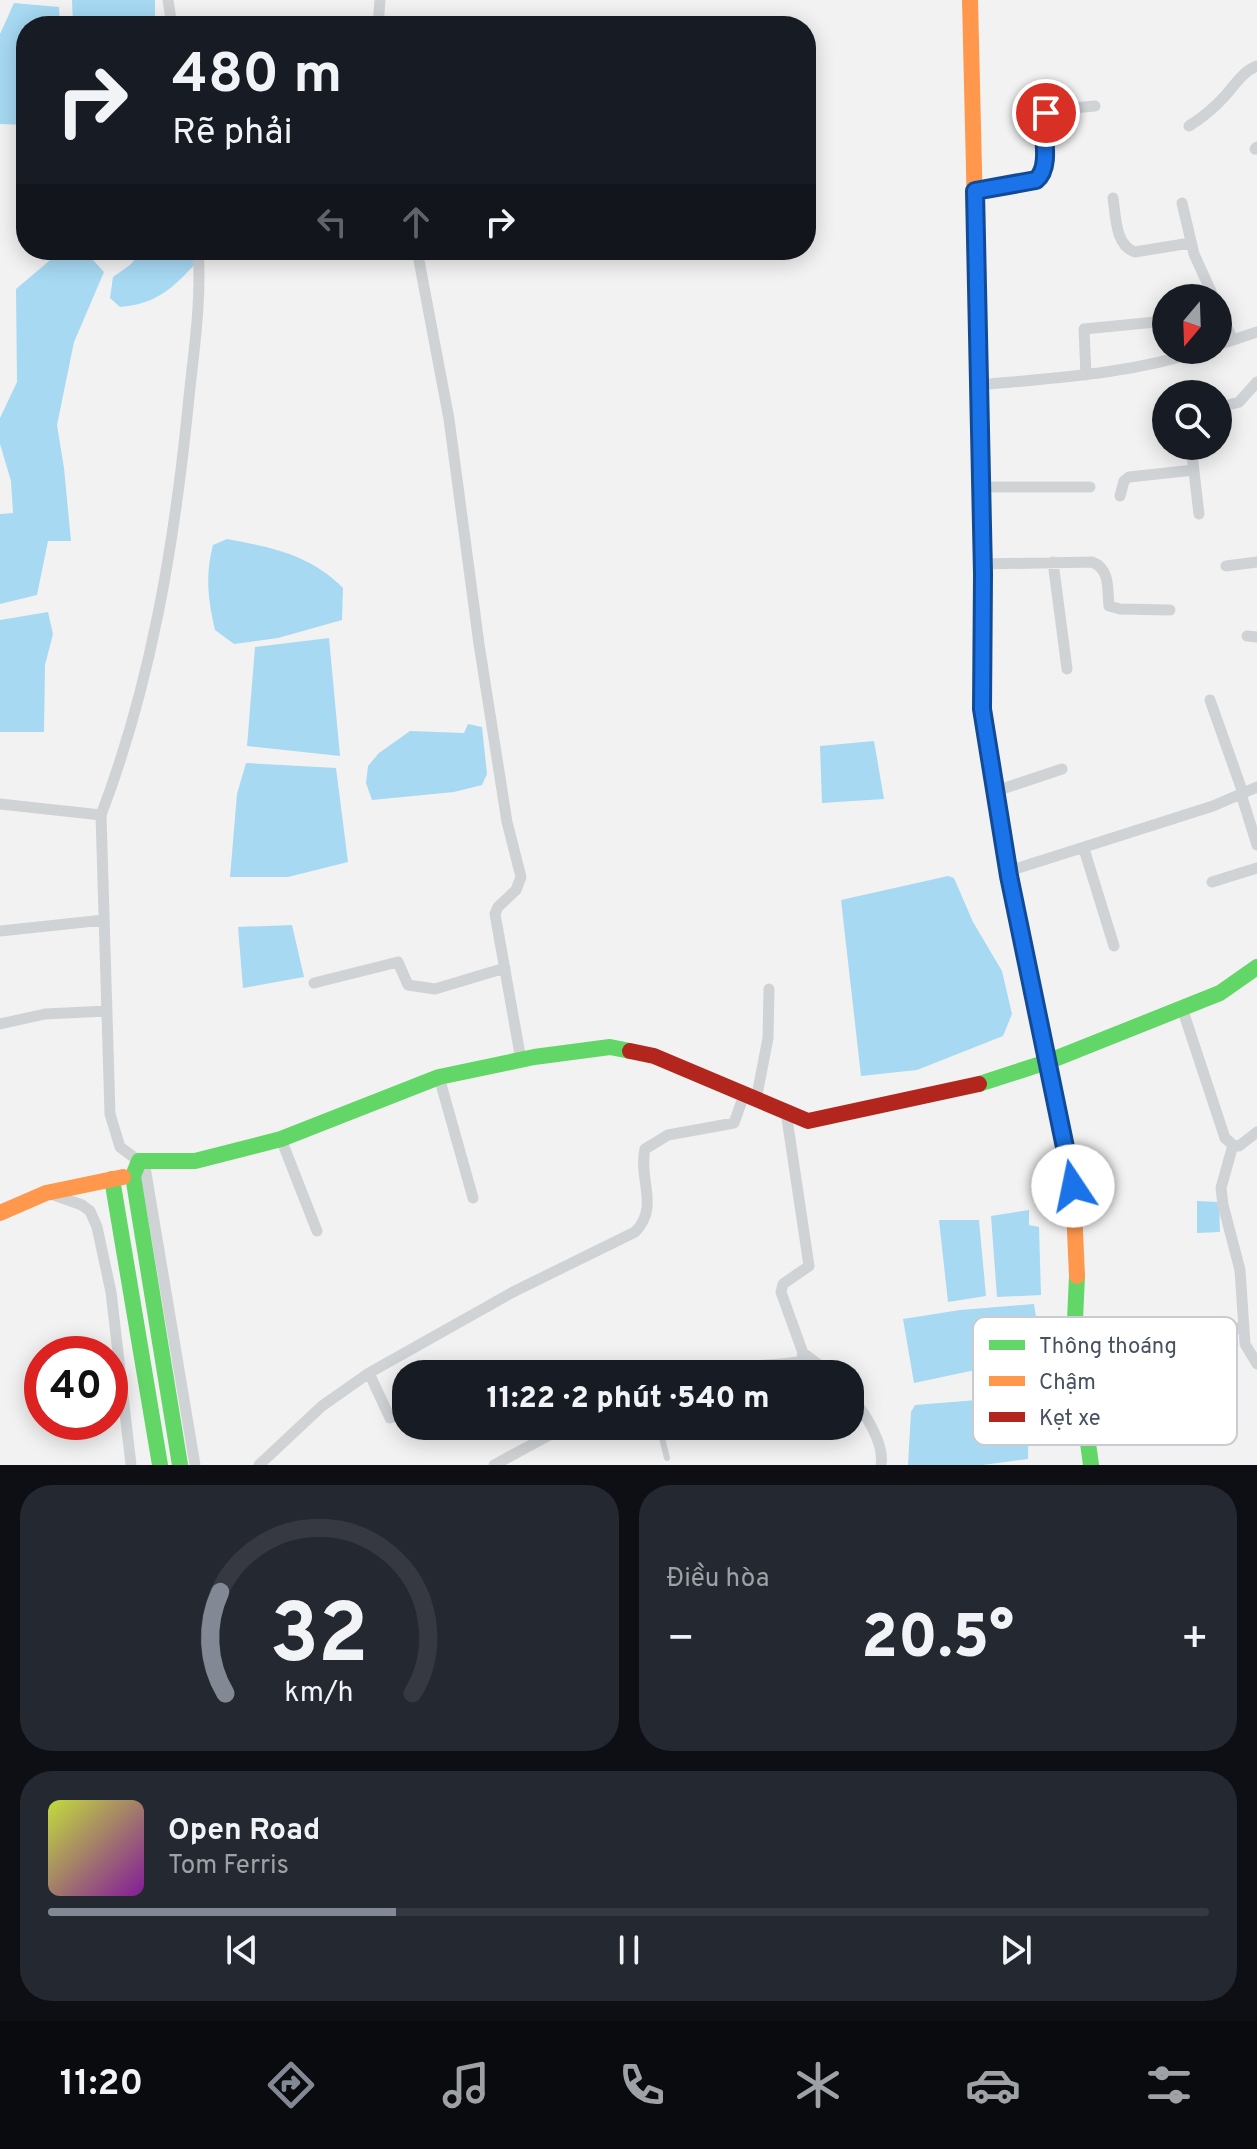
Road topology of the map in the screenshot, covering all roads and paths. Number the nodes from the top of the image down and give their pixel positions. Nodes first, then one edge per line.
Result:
1 (970, 0) edge
2 (1257, 66) edge
3 (1095, 106) dead end
4 (1189, 126) dead end
5 (975, 191) junction
6 (1113, 198) dead end
7 (1182, 203) dead end
8 (1190, 243) junction
9 (199, 260) edge
10 (419, 260) edge
11 (1208, 284) edge
12 (1152, 322) edge
13 (1257, 332) edge
14 (1233, 340) edge
15 (1152, 364) edge
16 (1086, 375) junction
17 (1257, 382) edge
18 (979, 385) junction
19 (1232, 404) edge
20 (1193, 460) edge
21 (1194, 470) junction
22 (981, 487) junction
23 (1090, 487) dead end
24 (1120, 496) dead end
25 (1199, 514) dead end
26 (1053, 562) junction
27 (1257, 562) edge
28 (983, 564) junction
29 (1226, 566) dead end
30 (1170, 610) dead end
31 (1067, 669) dead end
32 (1210, 700) dead end
33 (1062, 769) dead end
34 (1257, 787) edge
35 (996, 791) junction
36 (1242, 794) junction
37 (0, 804) edge
38 (101, 815) junction
39 (1257, 845) edge
40 (1084, 849) junction
41 (1257, 868) edge
42 (1009, 871) junction
43 (1212, 882) dead end
44 (104, 920) junction
45 (0, 931) edge
46 (1114, 946) dead end
47 (1257, 967) edge
48 (505, 968) junction
49 (314, 983) dead end
50 (769, 989) dead end
51 (1182, 1008) junction
52 (107, 1011) junction
53 (0, 1024) edge
54 (521, 1060) junction
55 (1047, 1062) junction
56 (439, 1077) junction
57 (750, 1098) junction
58 (786, 1112) junction
59 (1257, 1132) edge
60 (281, 1139) junction
61 (1233, 1145) junction
62 (138, 1166) junction
63 (112, 1179) junction
64 (46, 1193) junction
65 (473, 1198) dead end
66 (0, 1213) edge
67 (317, 1231) dead end
68 (1075, 1317) edge
69 (1244, 1327) junction
70 (1237, 1328) edge
71 (803, 1353) junction
72 (801, 1360) edge
73 (812, 1360) edge
74 (1257, 1364) edge
75 (369, 1373) junction
76 (392, 1417) edge
77 (864, 1417) edge
78 (540, 1440) edge
79 (662, 1440) edge
80 (1088, 1445) edge
81 (667, 1458) dead end
82 (131, 1465) edge
83 (160, 1465) edge
84 (180, 1465) edge
85 (195, 1465) edge
86 (259, 1465) edge
87 (494, 1465) edge
88 (881, 1465) edge
89 (1091, 1465) edge

1 - 5 street
2 - 4 street
3 - 5 street
5 - 18 street
6 - 8 street
7 - 8 street
8 - 11 street
9 - 38 street
10 - 48 street
12 - 16 street
13 - 14 street
15 - 16 street
16 - 18 street
17 - 19 street
18 - 22 street
20 - 21 street
21 - 24 street
21 - 25 street
22 - 23 street
22 - 28 street
26 - 28 street
26 - 30 street
26 - 31 street
27 - 29 street
28 - 35 street
32 - 36 street
33 - 35 street
34 - 36 street
35 - 42 street
36 - 39 street
36 - 40 street
37 - 38 street
38 - 44 street
40 - 42 street
40 - 46 street
41 - 43 street
42 - 55 street
44 - 45 street
44 - 52 street
47 - 51 street
48 - 49 street
48 - 54 street
50 - 57 street
51 - 55 street
51 - 61 street
52 - 53 street
52 - 62 street
54 - 56 street
54 - 57 street
55 - 58 street
55 - 68 street
56 - 60 street
56 - 65 street
57 - 58 street
57 - 75 street
58 - 71 street
59 - 61 street
60 - 62 street
60 - 67 street
61 - 69 street
62 - 63 street
62 - 84 street
62 - 85 street
63 - 64 street
63 - 83 street
64 - 66 street
64 - 82 street
69 - 70 street
69 - 74 street
71 - 72 street
71 - 73 street
75 - 76 street
75 - 86 street
77 - 88 street
78 - 87 street
79 - 81 lane
80 - 89 street

